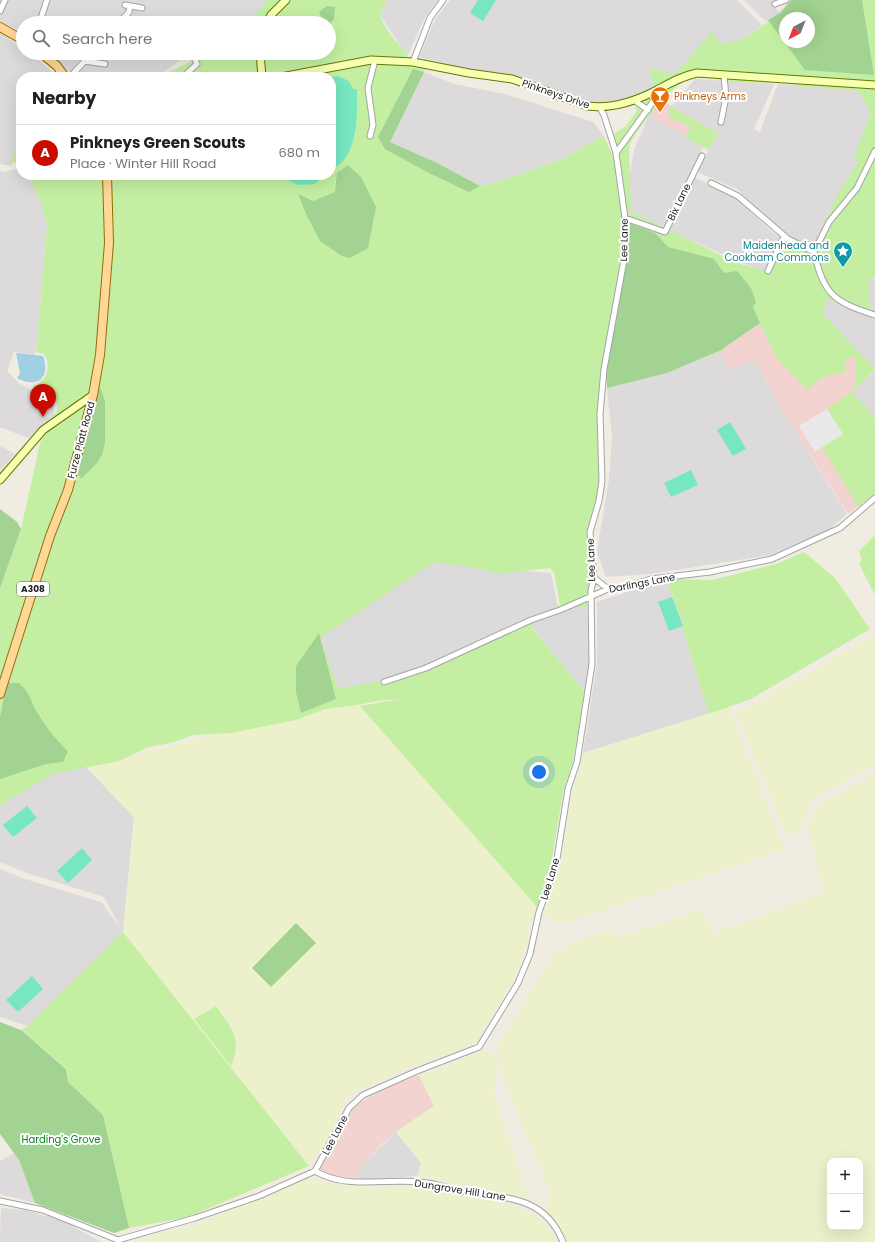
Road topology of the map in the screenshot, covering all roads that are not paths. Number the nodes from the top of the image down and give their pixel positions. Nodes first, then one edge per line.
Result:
1 (5, 0) edge
2 (47, 0) edge
3 (286, 0) edge
4 (443, 0) edge
5 (786, 0) edge
6 (775, 4) dead end
7 (142, 8) dead end
8 (0, 11) edge
9 (41, 16) edge
10 (125, 16) edge
11 (270, 16) edge
12 (0, 27) edge
13 (16, 36) edge
14 (50, 60) edge
15 (195, 60) edge
16 (261, 60) edge
17 (375, 60) junction
18 (84, 61) joint
19 (413, 62) junction
20 (105, 64) dead end
21 (61, 72) edge
22 (74, 72) edge
23 (188, 72) edge
24 (262, 72) edge
25 (309, 72) edge
26 (724, 76) junction
27 (875, 85) edge
28 (656, 91) junction
29 (634, 100) junction
30 (600, 108) junction
31 (648, 110) junction
32 (722, 122) dead end
33 (370, 136) dead end
34 (875, 151) edge
35 (616, 153) junction
36 (702, 156) dead end
37 (107, 180) edge
38 (711, 183) dead end
39 (625, 218) junction
40 (784, 237) junction
41 (814, 252) junction
42 (768, 271) dead end
43 (875, 315) edge
44 (93, 396) junction
45 (0, 480) edge
46 (875, 498) edge
47 (594, 578) junction
48 (608, 588) junction
49 (592, 596) junction
50 (384, 682) dead end
51 (0, 694) edge
52 (315, 1171) junction
53 (0, 1201) edge
54 (563, 1242) edge

1 - 8 street
2 - 9 street
3 - 11 street
4 - 19 street
5 - 6 street
7 - 10 street
12 - 13 main road
14 - 21 main road
15 - 23 street
16 - 24 street
17 - 19 street, Pinkneys Drive
17 - 25 street, Pinkneys Drive
17 - 33 street
18 - 20 street
18 - 22 street
19 - 30 street, Pinkneys Drive
26 - 27 street, Pinkneys Drive
26 - 28 street, Pinkneys Drive
26 - 32 street
28 - 29 street, Pinkneys Drive
28 - 31 street
29 - 30 street, Pinkneys Drive
29 - 31 street
30 - 35 street, Lee Lane
31 - 35 street
34 - 41 street
35 - 39 street, Lee Lane
36 - 39 street, Bix Lane
37 - 44 main road, Furze Platt Road / A308
38 - 40 street
39 - 47 street, Lee Lane
40 - 41 street
40 - 42 street
41 - 43 street
44 - 45 street
44 - 51 main road, Furze Platt Road / A308
46 - 48 street, Darlings Lane
47 - 48 street
47 - 49 street, Lee Lane
48 - 49 street, Darlings Lane
49 - 50 street, Darlings Lane
49 - 52 street, Lee Lane
52 - 53 street
52 - 54 street, Dungrove Hill Lane

